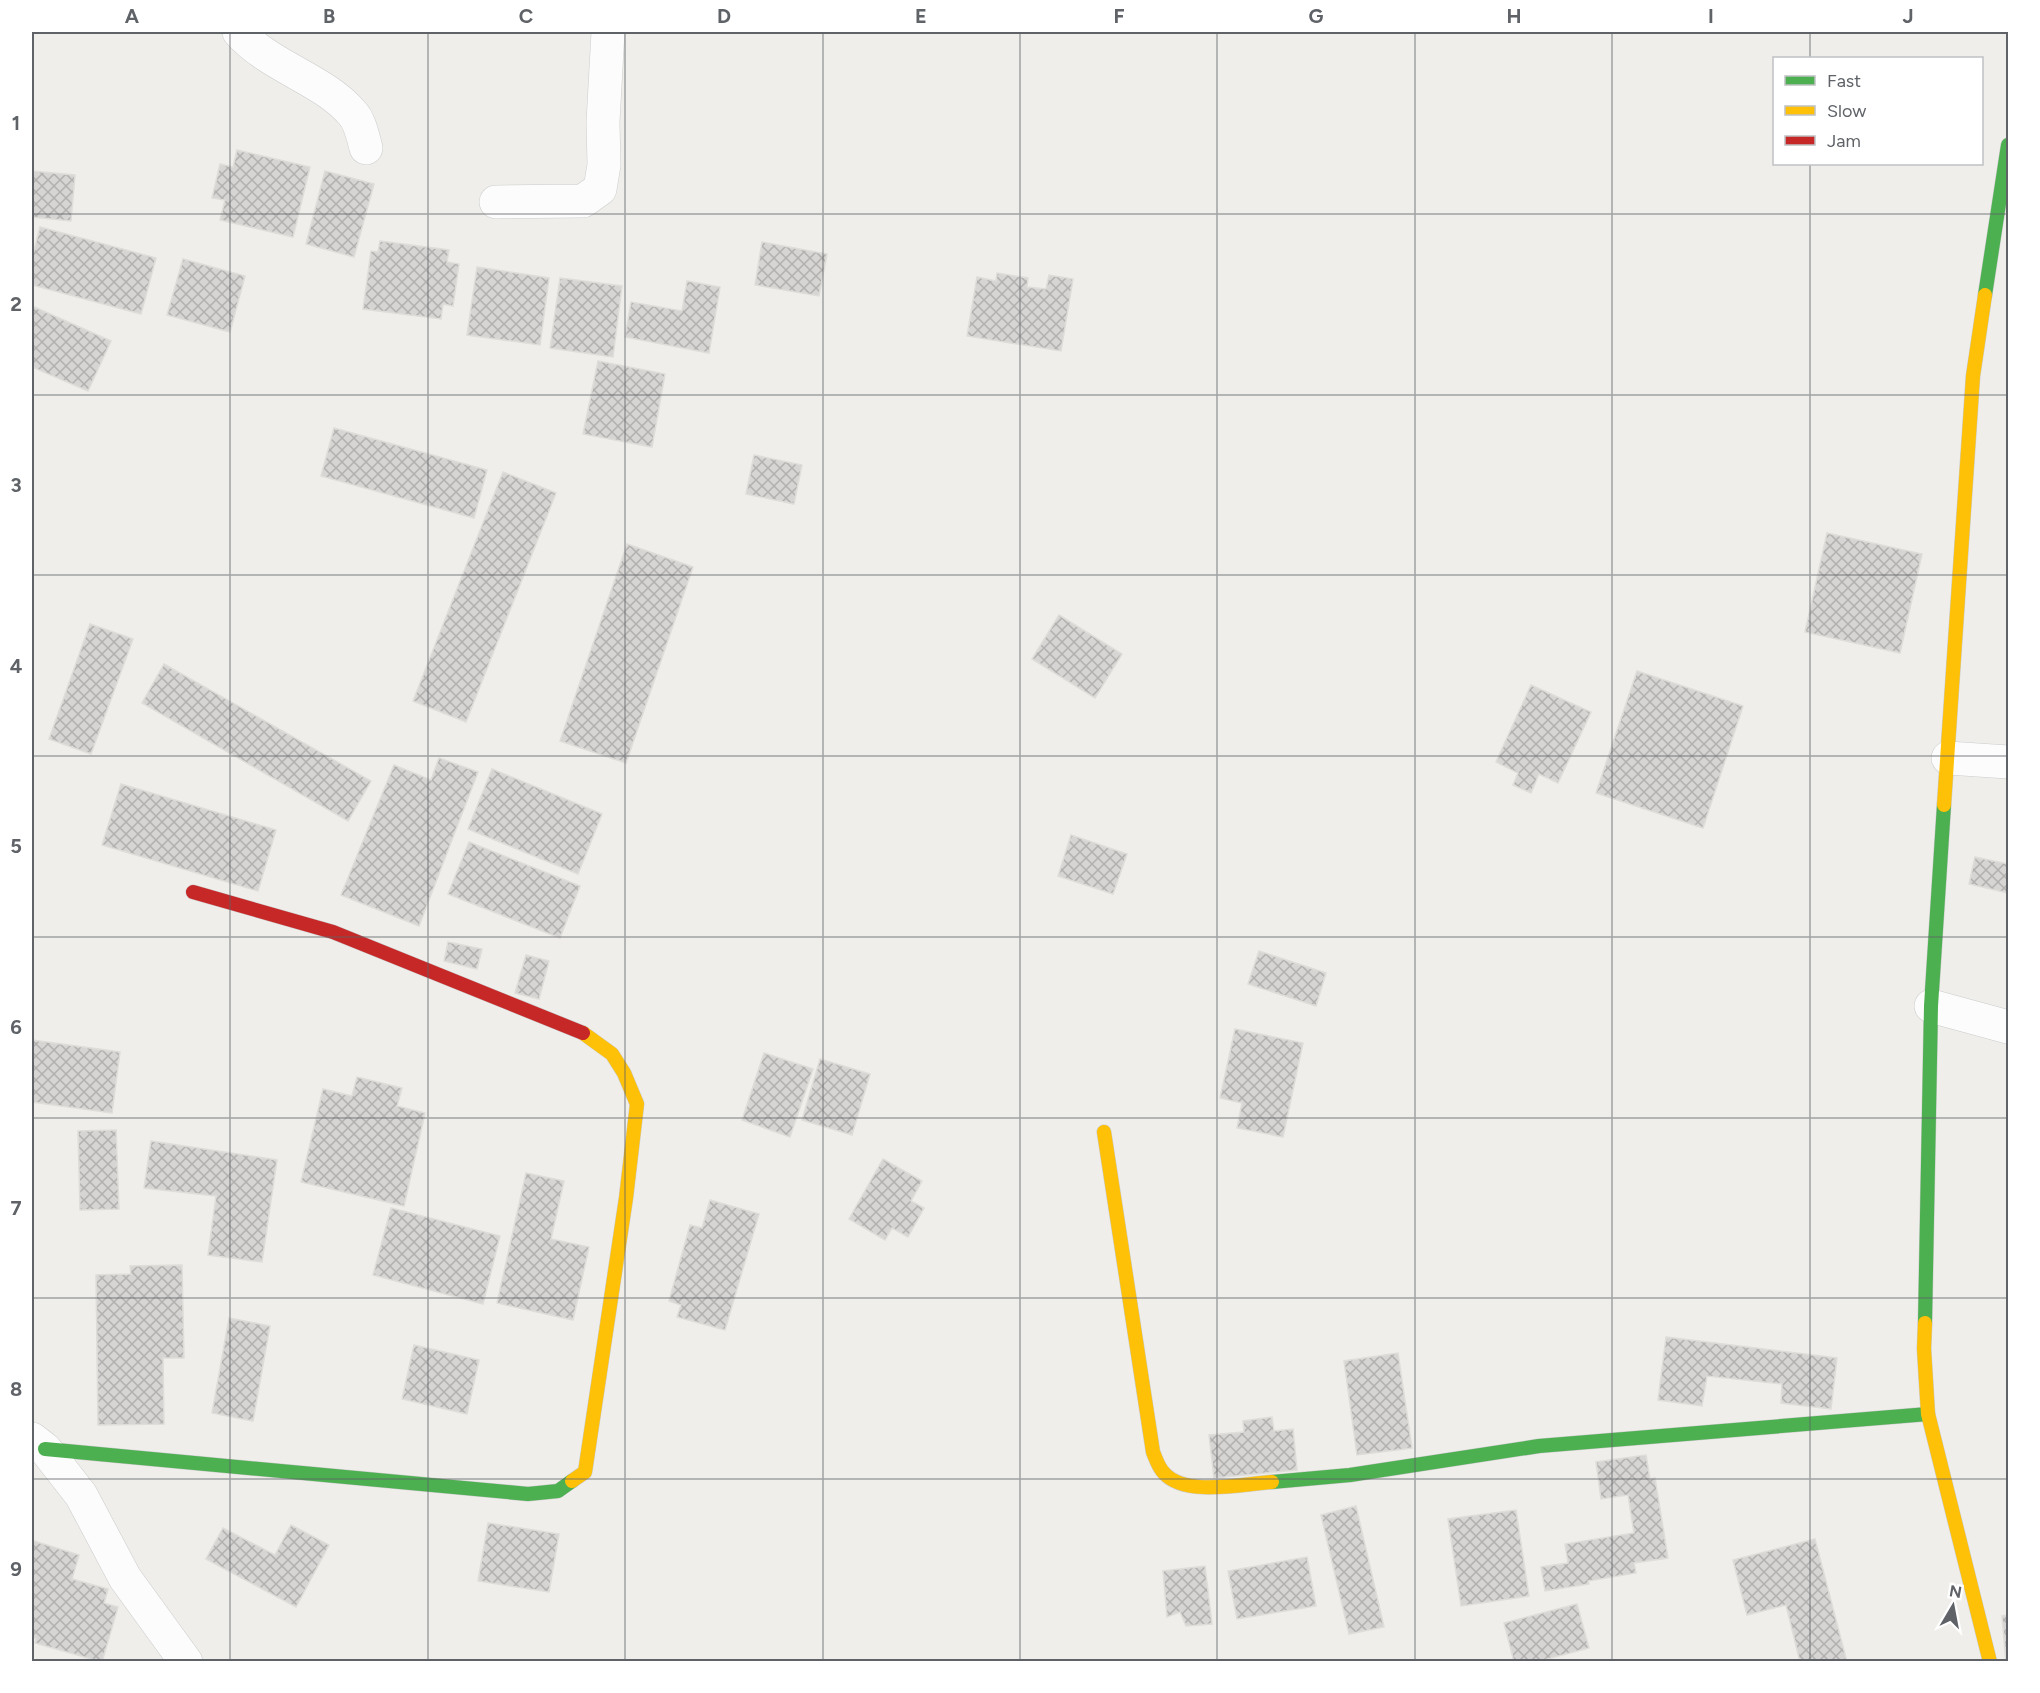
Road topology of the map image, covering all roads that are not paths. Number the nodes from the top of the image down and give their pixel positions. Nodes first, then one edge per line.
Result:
1 (239, 32) edge
2 (608, 32) edge
3 (366, 148) dead end
4 (2007, 164) edge
5 (496, 202) dead end
6 (1948, 758) junction
7 (2008, 762) edge
8 (193, 892) dead end
9 (1931, 1006) junction
10 (2008, 1027) edge
11 (1104, 1132) dead end
12 (1928, 1414) junction
13 (38, 1444) edge
14 (186, 1662) edge
15 (1990, 1662) edge

1 - 3 street
2 - 5 street
4 - 6 street
6 - 7 street
6 - 9 street
8 - 13 street
9 - 10 street
9 - 12 street
11 - 12 street
12 - 15 street
13 - 14 street

